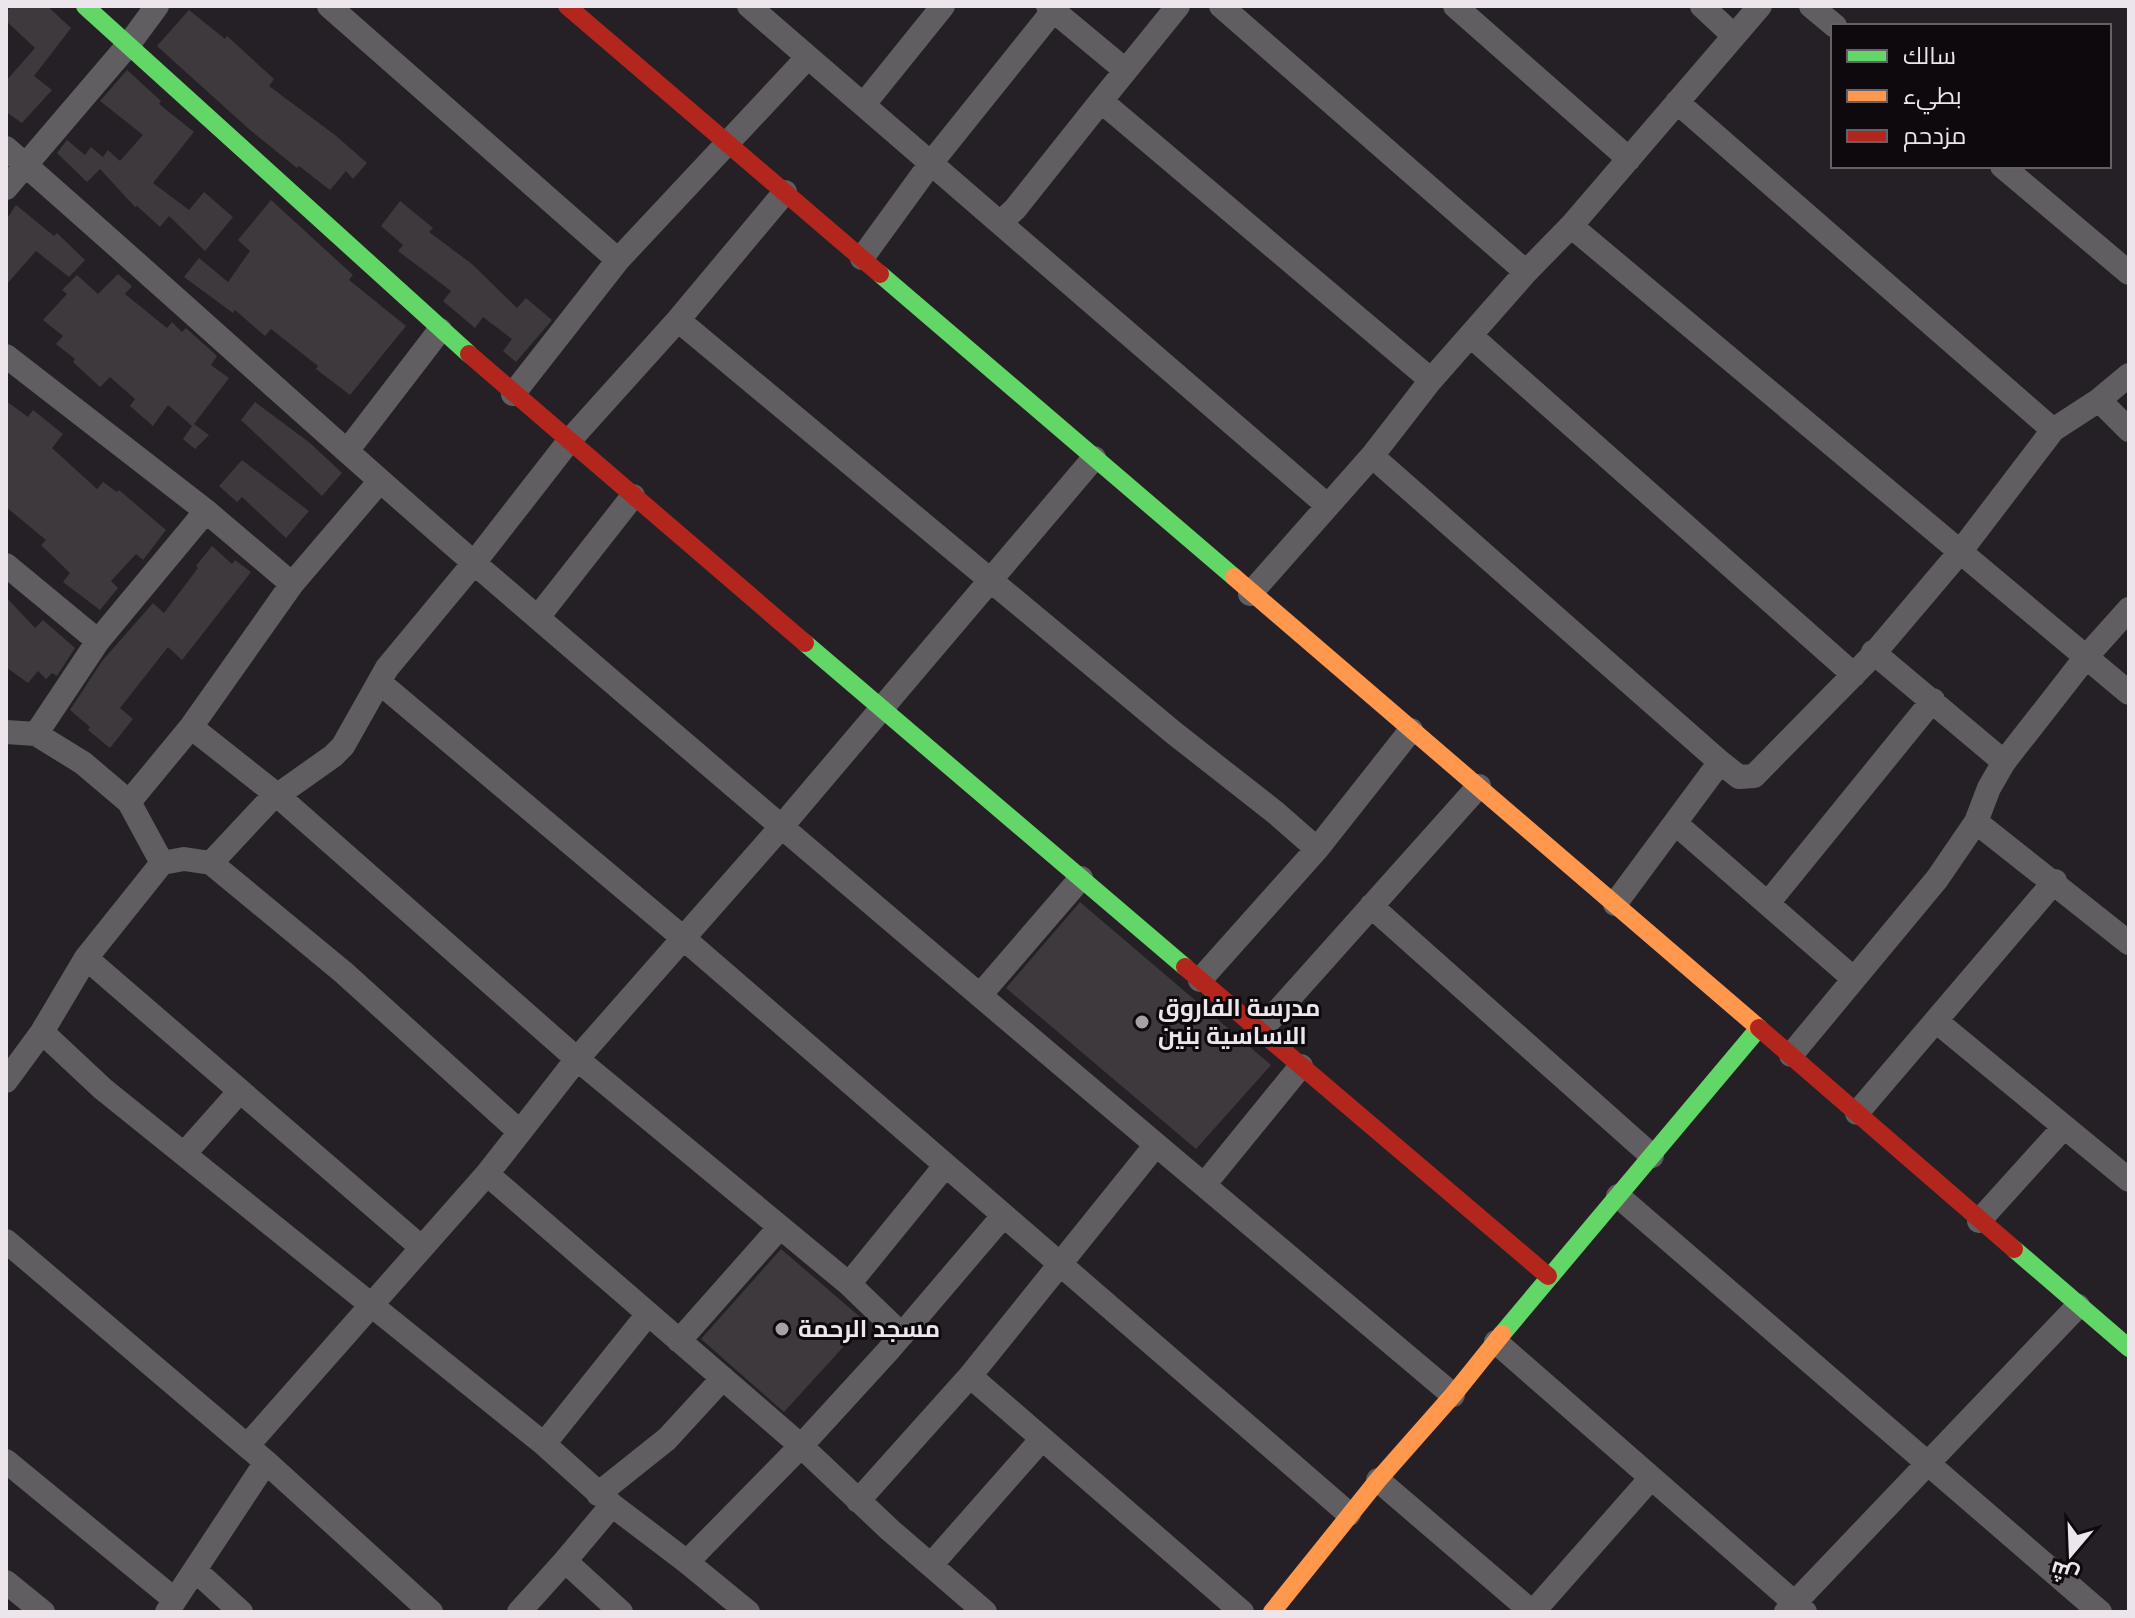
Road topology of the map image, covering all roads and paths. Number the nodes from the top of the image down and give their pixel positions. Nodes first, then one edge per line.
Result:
1 (85, 6) edge
2 (157, 6) edge
3 (329, 6) edge
4 (567, 6) edge
5 (749, 6) edge
6 (943, 6) edge
7 (1178, 6) edge
8 (1221, 6) edge
9 (1455, 6) edge
10 (1702, 6) edge
11 (1760, 6) edge
12 (1811, 6) edge
13 (1051, 8) edge
14 (1833, 24) edge
15 (1733, 35) junction
16 (129, 44) junction
17 (807, 58) junction
18 (1125, 70) junction
19 (1101, 101) junction
20 (1677, 102) junction
21 (864, 104) junction
22 (727, 144) junction
23 (6, 148) edge
24 (1629, 159) junction
25 (931, 163) junction
26 (25, 165) junction
27 (2004, 168) edge
28 (6, 188) edge
29 (785, 192) junction
30 (1000, 223) junction
31 (1571, 226) junction
32 (862, 258) junction
33 (618, 260) junction
34 (1526, 272) junction
35 (2129, 273) edge
36 (678, 320) junction
37 (440, 330) junction
38 (1471, 336) junction
39 (6, 356) edge
40 (2129, 375) edge
41 (1431, 380) junction
42 (513, 394) junction
43 (2099, 400) junction
44 (2053, 430) junction
45 (2129, 430) edge
46 (569, 441) junction
47 (347, 451) junction
48 (1372, 456) junction
49 (1094, 458) junction
50 (380, 481) junction
51 (633, 496) junction
52 (1328, 506) junction
53 (206, 511) junction
54 (1960, 552) junction
55 (474, 563) junction
56 (6, 565) edge
57 (990, 580) junction
58 (292, 584) junction
59 (1250, 594) junction
60 (2129, 609) edge
61 (538, 617) junction
62 (98, 641) junction
63 (1873, 652) junction
64 (2086, 657) junction
65 (1854, 675) junction
66 (379, 682) junction
67 (2129, 693) edge
68 (1933, 700) junction
69 (882, 709) junction
70 (191, 727) junction
71 (1411, 730) junction
72 (6, 732) edge
73 (36, 734) junction
74 (1720, 762) junction
75 (2004, 762) junction
76 (1479, 786) junction
77 (277, 795) junction
78 (129, 802) junction
79 (1976, 822) junction
80 (1675, 823) junction
81 (782, 826) junction
82 (1317, 849) junction
83 (162, 863) junction
84 (211, 863) junction
85 (1081, 878) junction
86 (2055, 881) junction
87 (1768, 903) junction
88 (1615, 904) junction
89 (1371, 906) junction
90 (682, 937) junction
91 (2129, 943) edge
92 (86, 958) junction
93 (1854, 979) junction
94 (1200, 980) junction
95 (981, 994) junction
96 (1936, 1021) junction
97 (1759, 1028) junction
98 (1260, 1031) junction
99 (42, 1032) junction
100 (1791, 1055) junction
101 (577, 1059) junction
102 (1301, 1066) junction
103 (6, 1081) edge
104 (240, 1091) junction
105 (1857, 1113) junction
106 (2064, 1127) junction
107 (520, 1132) junction
108 (1155, 1146) junction
109 (185, 1153) junction
110 (1652, 1156) junction
111 (945, 1166) junction
112 (487, 1174) junction
113 (2129, 1180) edge
114 (1204, 1185) junction
115 (1618, 1196) junction
116 (1003, 1216) junction
117 (1979, 1221) junction
118 (780, 1227) junction
119 (6, 1241) edge
120 (422, 1248) junction
121 (1060, 1265) junction
122 (1548, 1276) junction
123 (849, 1284) junction
124 (370, 1306) junction
125 (2078, 1306) junction
126 (648, 1314) junction
127 (902, 1335) junction
128 (679, 1341) junction
129 (1496, 1342) junction
130 (2129, 1348) edge
131 (970, 1376) junction
132 (723, 1378) junction
133 (1453, 1395) junction
134 (1041, 1440) junction
135 (544, 1444) junction
136 (247, 1446) junction
137 (801, 1446) junction
138 (6, 1461) edge
139 (266, 1462) junction
140 (1928, 1465) junction
141 (1651, 1478) junction
142 (1378, 1480) junction
143 (605, 1500) junction
144 (858, 1501) junction
145 (1349, 1514) junction
146 (565, 1561) junction
147 (687, 1562) junction
148 (931, 1565) junction
149 (196, 1571) junction
150 (6, 1582) edge
151 (171, 1606) edge
152 (1795, 1609) edge
153 (43, 1612) edge
154 (241, 1612) edge
155 (431, 1612) edge
156 (519, 1612) edge
157 (621, 1612) edge
158 (748, 1612) edge
159 (985, 1612) edge
160 (1242, 1612) edge
161 (1272, 1612) edge
162 (1520, 1612) edge
163 (1532, 1612) edge
164 (2100, 1612) edge

1 - 16 street
2 - 16 street
3 - 33 street
4 - 22 street
5 - 17 street
6 - 21 street
7 - 18 street
8 - 34 street
9 - 24 street
10 - 15 street
11 - 15 street
12 - 14 street
13 - 18 street
13 - 25 street
15 - 20 street
16 - 26 street
16 - 37 street
17 - 21 street
17 - 22 street
18 - 19 street
19 - 30 street
19 - 41 street
20 - 24 street
20 - 44 street
21 - 25 street
22 - 29 street
22 - 33 street
23 - 26 street
24 - 31 street
25 - 30 street
25 - 32 street
26 - 28 street
26 - 47 street
27 - 35 street
29 - 32 street
29 - 36 street
30 - 52 street
31 - 34 street
31 - 54 street
32 - 49 street
33 - 42 street
34 - 38 street
36 - 46 street
36 - 57 street
37 - 42 street
37 - 47 street
38 - 41 street
38 - 65 street
39 - 53 street
40 - 43 street
41 - 48 street
42 - 46 street
43 - 44 street
43 - 45 street
44 - 54 street
46 - 51 street
46 - 55 street
47 - 50 street
48 - 52 street
48 - 74 street
49 - 57 street
49 - 59 street
50 - 55 street
50 - 58 street
51 - 61 street
51 - 69 street
52 - 59 street
53 - 58 street
53 - 62 street
54 - 63 street
54 - 64 street
55 - 61 street
55 - 66 street
56 - 62 street
57 - 69 street
57 - 82 street
58 - 70 street
59 - 71 street
60 - 64 street
61 - 81 street
62 - 73 street
63 - 65 street
63 - 68 street
64 - 67 street
64 - 75 street
65 - 74 street
66 - 77 street
66 - 90 street
68 - 75 street
68 - 87 street
69 - 81 street
69 - 85 street
70 - 77 street
70 - 78 street
71 - 76 street
71 - 82 street
72 - 73 street
73 - 78 street
74 - 80 street
75 - 79 street
76 - 88 street
76 - 89 street
77 - 84 street
77 - 101 street
78 - 83 street
79 - 86 street
79 - 93 street
80 - 87 street
80 - 88 street
81 - 90 street
81 - 95 street
82 - 94 street
83 - 84 street
83 - 92 street
84 - 107 street
85 - 94 street
85 - 95 street
86 - 91 street
86 - 96 street
87 - 93 street
88 - 97 street
89 - 98 street
89 - 110 street
90 - 101 street
90 - 111 street
92 - 99 street
92 - 104 street
93 - 100 street
94 - 98 street
95 - 108 street
96 - 105 street
96 - 106 street
97 - 100 street
97 - 110 street
98 - 102 street
99 - 103 street
99 - 109 street
100 - 105 street
101 - 107 street
101 - 118 street
102 - 114 street
102 - 122 street
104 - 109 street
104 - 120 street
105 - 117 street
106 - 113 street
106 - 117 street
107 - 112 street
108 - 114 street
108 - 121 street
109 - 124 street
110 - 115 street
111 - 116 street
111 - 123 street
112 - 120 street
112 - 126 street
114 - 133 street
115 - 122 street
115 - 140 street
116 - 121 street
116 - 127 street
117 - 125 street
118 - 123 street
118 - 128 street
119 - 136 street
120 - 124 street
121 - 131 street
121 - 145 street
122 - 129 street
123 - 127 street
124 - 135 street
124 - 136 street
125 - 130 street
125 - 140 street
126 - 128 street
126 - 135 street
127 - 137 street
128 - 132 street
129 - 133 street
129 - 141 street
131 - 134 street
131 - 144 street
132 - 137 street
132 - 143 street
133 - 142 street
134 - 148 street
134 - 160 street
135 - 143 street
136 - 139 street
137 - 144 street
137 - 147 street
138 - 151 street
139 - 149 street
139 - 155 street
140 - 152 street
140 - 164 street
141 - 152 street
141 - 163 street
142 - 145 street
142 - 163 street
143 - 146 street
143 - 147 street
144 - 148 street
145 - 161 street
146 - 156 street
146 - 157 street
147 - 158 street
148 - 159 street
149 - 151 street
149 - 154 street
150 - 153 street
162 - 163 street

